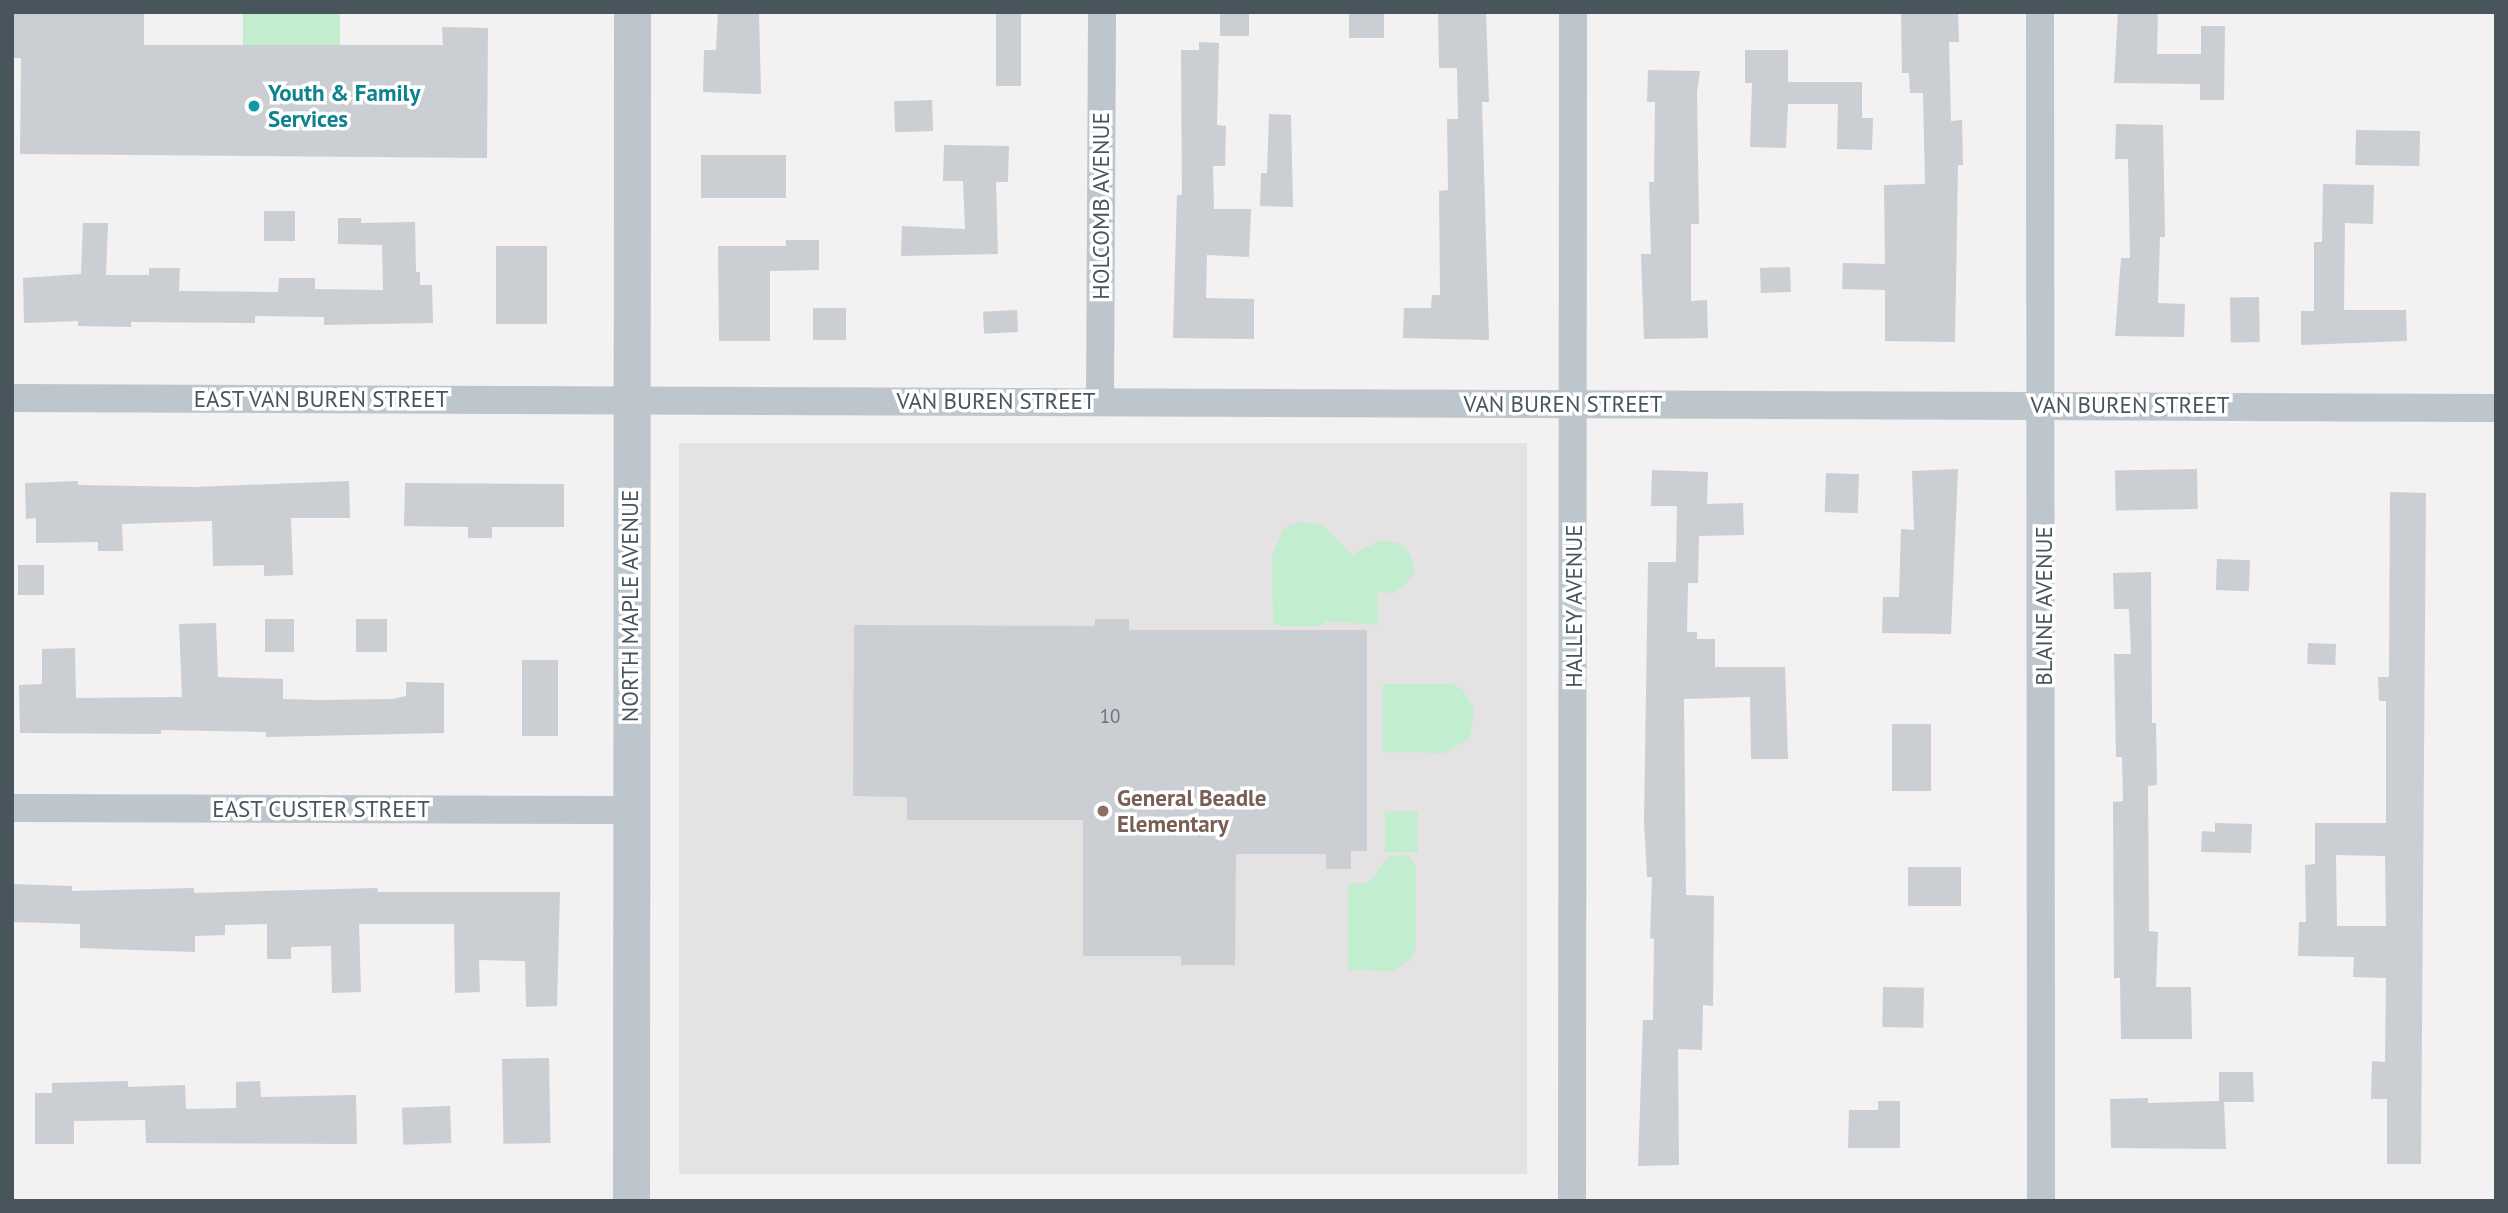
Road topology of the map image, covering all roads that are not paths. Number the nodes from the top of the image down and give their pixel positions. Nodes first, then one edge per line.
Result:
1 (632, 12) edge
2 (1102, 12) edge
3 (1573, 12) edge
4 (2040, 12) edge
5 (12, 398) edge
6 (630, 401) junction
7 (1100, 401) junction
8 (1573, 405) junction
9 (2044, 405) junction
10 (2496, 408) edge
11 (12, 808) edge
12 (630, 810) junction
13 (631, 1201) edge
14 (1572, 1201) edge
15 (2041, 1201) edge

1 - 6 street, NORTH MAPLE AVENUE
2 - 7 street, HOLCOMB AVENUE
3 - 8 street, HALLEY AVENUE
4 - 9 street, BLAINE AVENUE
5 - 6 street, EAST VAN BUREN STREET
6 - 7 street, VAN BUREN STREET
6 - 12 street, NORTH MAPLE AVENUE
7 - 8 street, VAN BUREN STREET
8 - 9 street, VAN BUREN STREET
8 - 14 street, HALLEY AVENUE
9 - 10 street, VAN BUREN STREET
9 - 15 street, BLAINE AVENUE
11 - 12 street, EAST CUSTER STREET
12 - 13 street, NORTH MAPLE AVENUE

